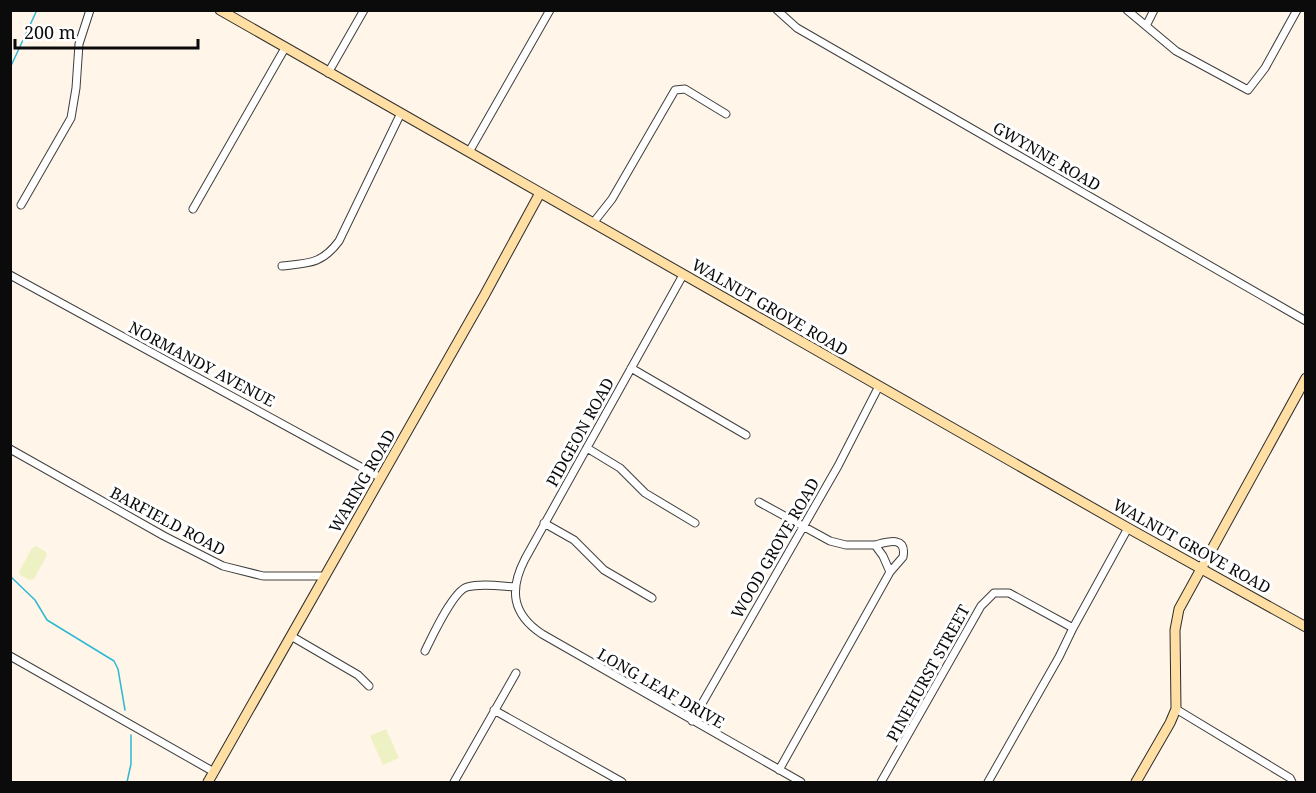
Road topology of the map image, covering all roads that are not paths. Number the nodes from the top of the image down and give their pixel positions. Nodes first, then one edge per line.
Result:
1 (90, 10) edge
2 (220, 10) edge
3 (364, 10) edge
4 (550, 10) edge
5 (777, 10) edge
6 (1127, 10) edge
7 (1154, 10) edge
8 (1297, 10) edge
9 (1146, 26) junction
10 (285, 48) junction
11 (328, 73) junction
12 (726, 114) dead end
13 (400, 115) junction
14 (468, 152) junction
15 (540, 193) junction
16 (21, 205) dead end
17 (193, 209) dead end
18 (593, 223) junction
19 (282, 266) dead end
20 (10, 275) edge
21 (683, 275) junction
22 (1305, 321) edge
23 (631, 368) junction
24 (1305, 378) edge
25 (879, 386) junction
26 (746, 435) dead end
27 (587, 448) junction
28 (10, 449) edge
29 (381, 478) junction
30 (759, 502) dead end
31 (544, 523) junction
32 (695, 523) dead end
33 (802, 527) junction
34 (1128, 528) junction
35 (875, 545) junction
36 (1201, 568) junction
37 (890, 572) junction
38 (324, 576) junction
39 (515, 587) junction
40 (652, 598) dead end
41 (518, 606) joint
42 (1305, 627) edge
43 (1073, 628) junction
44 (291, 636) junction
45 (425, 651) dead end
46 (10, 656) edge
47 (516, 673) dead end
48 (369, 686) dead end
49 (1176, 709) junction
50 (494, 710) junction
51 (692, 721) junction
52 (779, 771) junction
53 (214, 772) junction
54 (208, 783) edge
55 (454, 783) edge
56 (622, 783) edge
57 (801, 783) edge
58 (881, 783) edge
59 (988, 783) edge
60 (1136, 783) edge
61 (1292, 783) edge

1 - 16 street
2 - 10 main road, WALNUT GROVE ROAD
3 - 11 street
4 - 14 street
5 - 22 street, GWYNNE ROAD
6 - 9 street
7 - 9 street
8 - 9 street
10 - 11 main road, WALNUT GROVE ROAD
10 - 17 street
11 - 13 main road, WALNUT GROVE ROAD
12 - 18 street
13 - 14 main road, WALNUT GROVE ROAD
13 - 19 street
14 - 15 main road, WALNUT GROVE ROAD
15 - 18 main road, WALNUT GROVE ROAD
15 - 29 main road, WARING ROAD
18 - 21 main road, WALNUT GROVE ROAD
20 - 29 street, NORMANDY AVENUE
21 - 23 street, PIDGEON ROAD
21 - 25 main road, WALNUT GROVE ROAD
23 - 26 street
23 - 27 street, PIDGEON ROAD
24 - 36 main road
25 - 33 street, WOOD GROVE ROAD
25 - 34 main road, WALNUT GROVE ROAD
27 - 31 street, PIDGEON ROAD
27 - 32 street
28 - 38 street, BARFIELD ROAD
29 - 38 main road, WARING ROAD
30 - 33 street
31 - 39 street, PIDGEON ROAD
31 - 40 street
33 - 35 street
33 - 51 street, WOOD GROVE ROAD
34 - 36 main road, WALNUT GROVE ROAD
34 - 43 street
35 - 37 street
35 - 37 street
36 - 42 main road, WALNUT GROVE ROAD
36 - 49 main road
37 - 52 street
38 - 44 main road, WARING ROAD
39 - 41 street, PIDGEON ROAD
39 - 45 street
41 - 51 street, LONG LEAF DRIVE
43 - 58 street, PINEHURST STREET
43 - 59 street
44 - 48 street
44 - 53 main road, WARING ROAD
46 - 53 street
47 - 50 street
49 - 60 main road
49 - 61 street
50 - 55 street
50 - 56 street
51 - 52 street, LONG LEAF DRIVE
52 - 57 street, LONG LEAF DRIVE
53 - 54 main road, WARING ROAD

